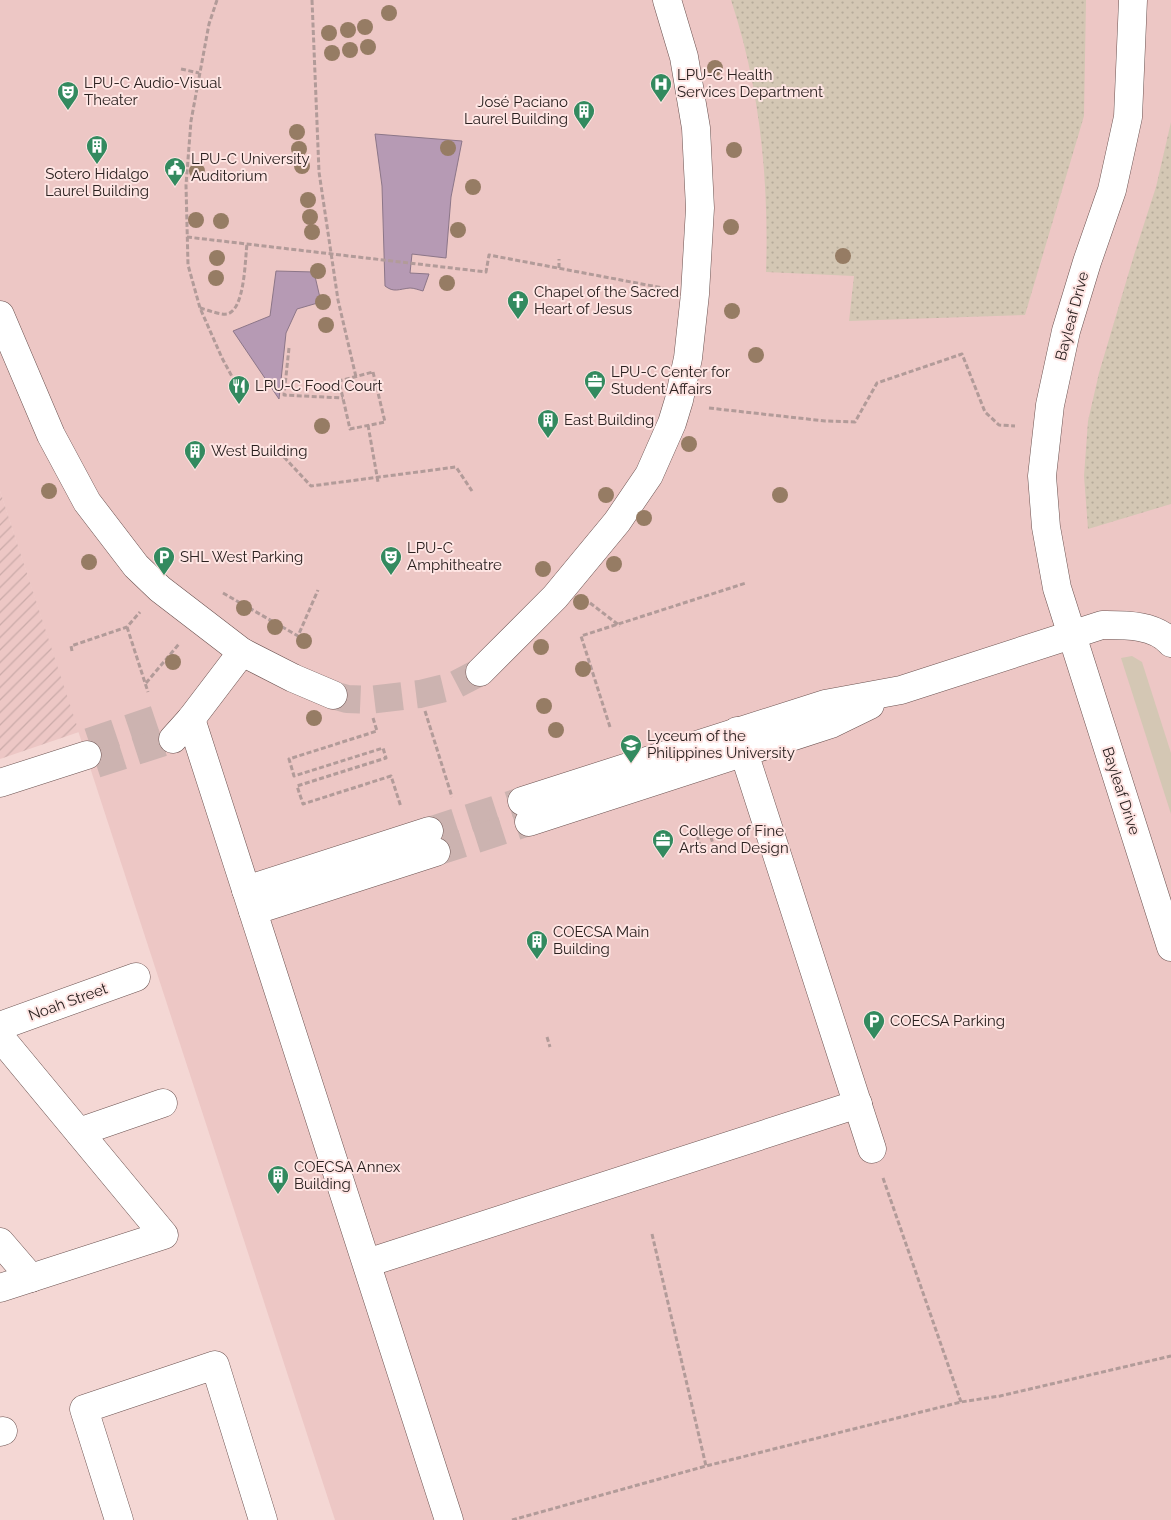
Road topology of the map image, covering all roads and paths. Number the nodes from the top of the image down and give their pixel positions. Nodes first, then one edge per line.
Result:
1 (217, 0) edge
2 (312, 0) edge
3 (668, 0) edge
4 (1133, 0) edge
5 (181, 69) dead end
6 (199, 73) junction
7 (188, 237) junction
8 (247, 244) junction
9 (331, 254) junction
10 (559, 259) dead end
11 (558, 268) junction
12 (695, 294) junction
13 (200, 308) junction
14 (0, 315) edge
15 (289, 348) dead end
16 (356, 376) junction
17 (236, 384) dead end
18 (343, 398) junction
19 (679, 400) junction
20 (368, 426) junction
21 (1014, 426) dead end
22 (284, 457) dead end
23 (377, 478) junction
24 (378, 482) dead end
25 (472, 491) dead end
26 (746, 583) dead end
27 (160, 589) junction
28 (318, 590) dead end
29 (222, 593) dead end
30 (127, 627) junction
31 (1072, 634) junction
32 (184, 638) dead end
33 (1171, 643) edge
34 (72, 651) dead end
35 (242, 652) junction
36 (480, 672) tunnel mouth
37 (146, 684) junction
38 (148, 692) dead end
39 (333, 695) tunnel mouth
40 (425, 711) dead end
41 (373, 718) dead end
42 (610, 727) dead end
43 (741, 742) junction
44 (90, 753) tunnel mouth
45 (0, 783) edge
46 (452, 797) dead end
47 (526, 811) tunnel mouth
48 (403, 813) dead end
49 (432, 841) tunnel mouth
50 (722, 848) dead end
51 (703, 854) dead end
52 (250, 900) junction
53 (1171, 947) edge
54 (136, 977) dead end
55 (0, 1026) edge
56 (0, 1037) edge
57 (547, 1037) dead end
58 (550, 1047) dead end
59 (163, 1102) dead end
60 (858, 1104) junction
61 (79, 1132) junction
62 (872, 1149) joint
63 (652, 1234) dead end
64 (0, 1242) edge
65 (367, 1263) junction
66 (31, 1278) junction
67 (0, 1288) edge
68 (1171, 1356) edge
69 (960, 1402) junction
70 (706, 1466) junction
71 (119, 1520) edge
72 (263, 1520) edge
73 (449, 1520) edge
74 (512, 1520) edge

1 - 6 path
2 - 9 path
3 - 12 street
4 - 31 street, Bayleaf Drive
5 - 6 path
6 - 7 path
7 - 8 path
7 - 13 path
8 - 9 path
8 - 13 path
9 - 11 path
9 - 16 path
10 - 11 path
11 - 12 path
12 - 19 street
13 - 17 path
14 - 27 street
15 - 18 path
16 - 18 path
16 - 20 path
18 - 20 path
19 - 21 path
19 - 36 street
20 - 23 path
22 - 23 path
23 - 24 path
23 - 25 path
26 - 42 path
27 - 30 path
27 - 35 street
28 - 29 path
30 - 34 path
30 - 37 path
31 - 33 street
31 - 43 street
31 - 53 street, Bayleaf Drive
32 - 37 path
35 - 39 street
35 - 52 street
37 - 38 path
40 - 46 path
41 - 48 path
43 - 47 street
43 - 60 street
44 - 45 street
49 - 52 street
50 - 51 path
52 - 65 street
54 - 55 street, Noah Street
56 - 61 street
57 - 58 path
59 - 61 street
60 - 62 street
60 - 65 street
61 - 66 street
62 - 69 path
63 - 70 path
64 - 66 street
65 - 73 street
66 - 67 street
68 - 69 path
69 - 70 path
70 - 74 path
71 - 72 street

